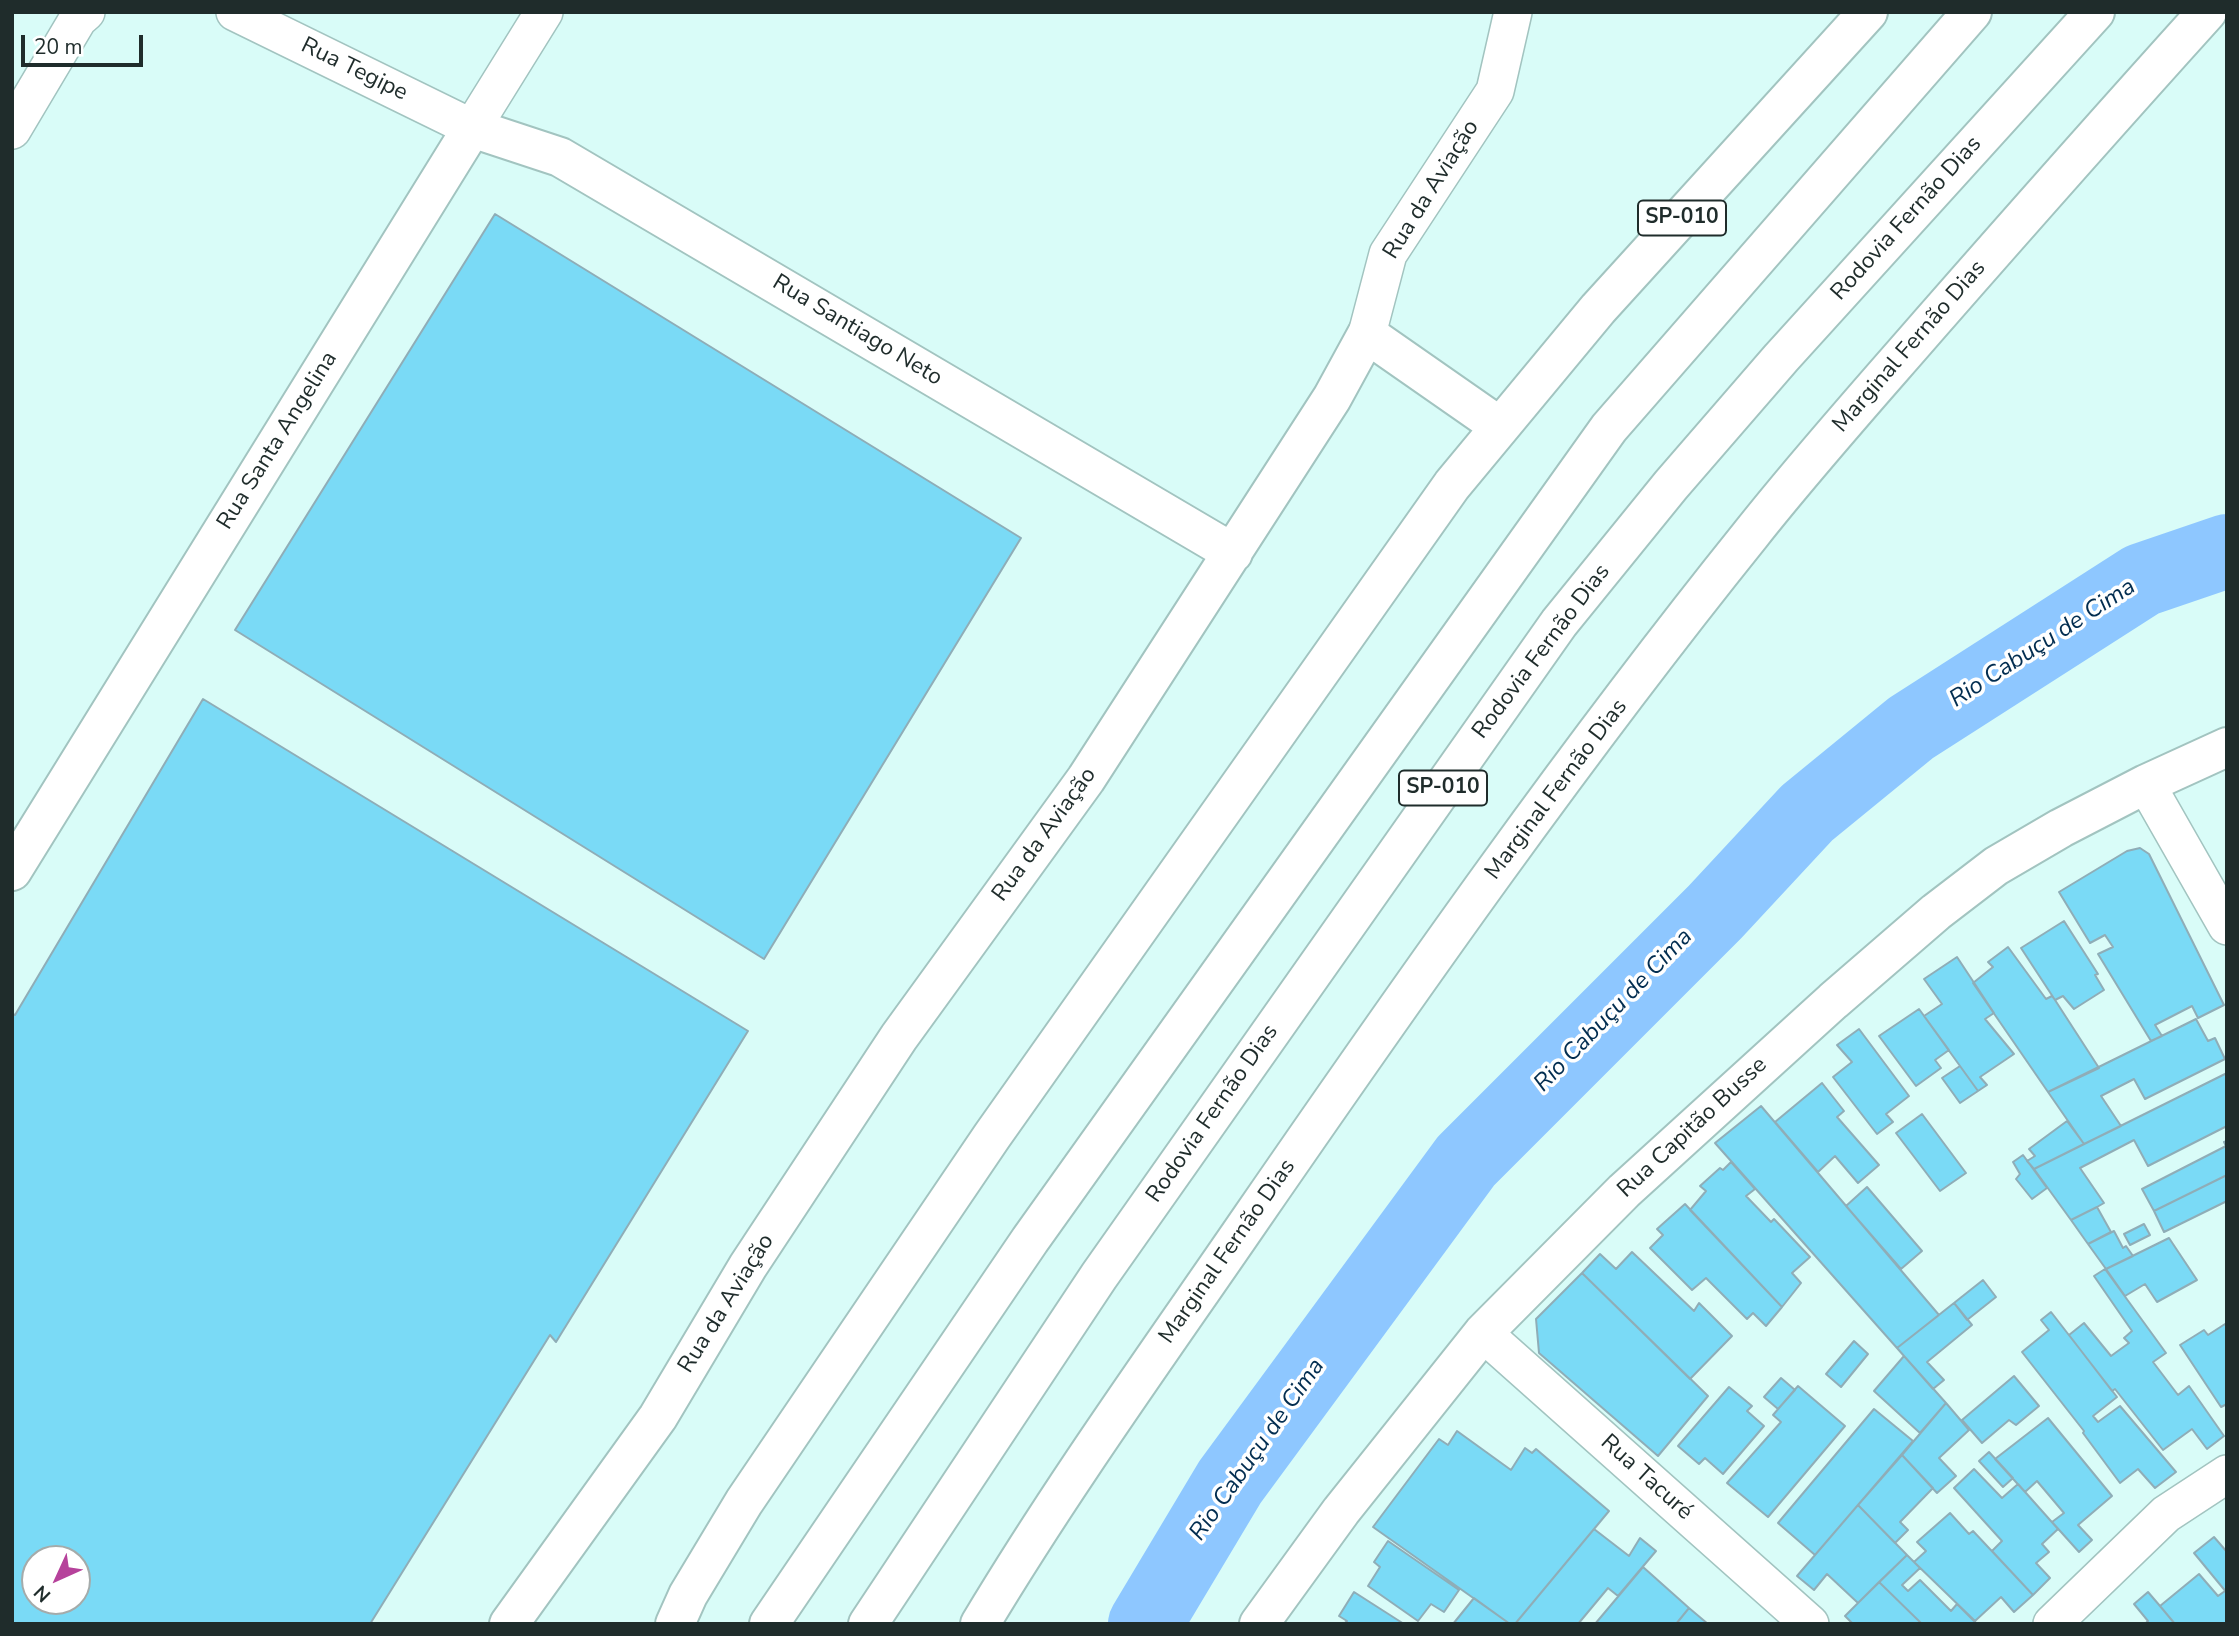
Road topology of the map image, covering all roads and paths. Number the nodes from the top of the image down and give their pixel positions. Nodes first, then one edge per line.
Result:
1 (86, 12) edge
2 (235, 12) edge
3 (544, 12) edge
4 (1513, 12) edge
5 (1868, 12) edge
6 (1972, 12) edge
7 (2095, 12) edge
8 (2207, 12) edge
9 (472, 128) junction
10 (12, 130) edge
11 (1367, 334) junction
12 (1499, 426) junction
13 (1233, 554) junction
14 (2227, 747) edge
15 (2146, 784) junction
16 (12, 871) edge
17 (2227, 926) edge
18 (1483, 1333) junction
19 (2227, 1474) edge
20 (509, 1624) edge
21 (675, 1624) edge
22 (769, 1624) edge
23 (868, 1624) edge
24 (980, 1624) edge
25 (1259, 1624) edge
26 (1810, 1624) edge
27 (2052, 1624) edge

1 - 10 street
2 - 9 street, Rua Tegipe
3 - 9 street, Rua Santa Angelina
4 - 11 street, Rua da Aviação
5 - 12 main road, SP-010
6 - 22 main road, SP-010
7 - 23 main road, Rodovia Fernão Dias / SP-010
8 - 24 main road, Marginal Fernão Dias
9 - 13 main road, Rua Santiago Neto
9 - 16 main road, Rua Santa Angelina
11 - 12 main road
11 - 13 main road, Rua da Aviação
12 - 21 main road, SP-010
13 - 20 main road, Rua da Aviação
14 - 15 main road, Rua Capitão Busse
15 - 17 street
15 - 18 main road, Rua Capitão Busse
18 - 25 main road, Rua Capitão Busse
18 - 26 street, Rua Tacuré
19 - 27 street

